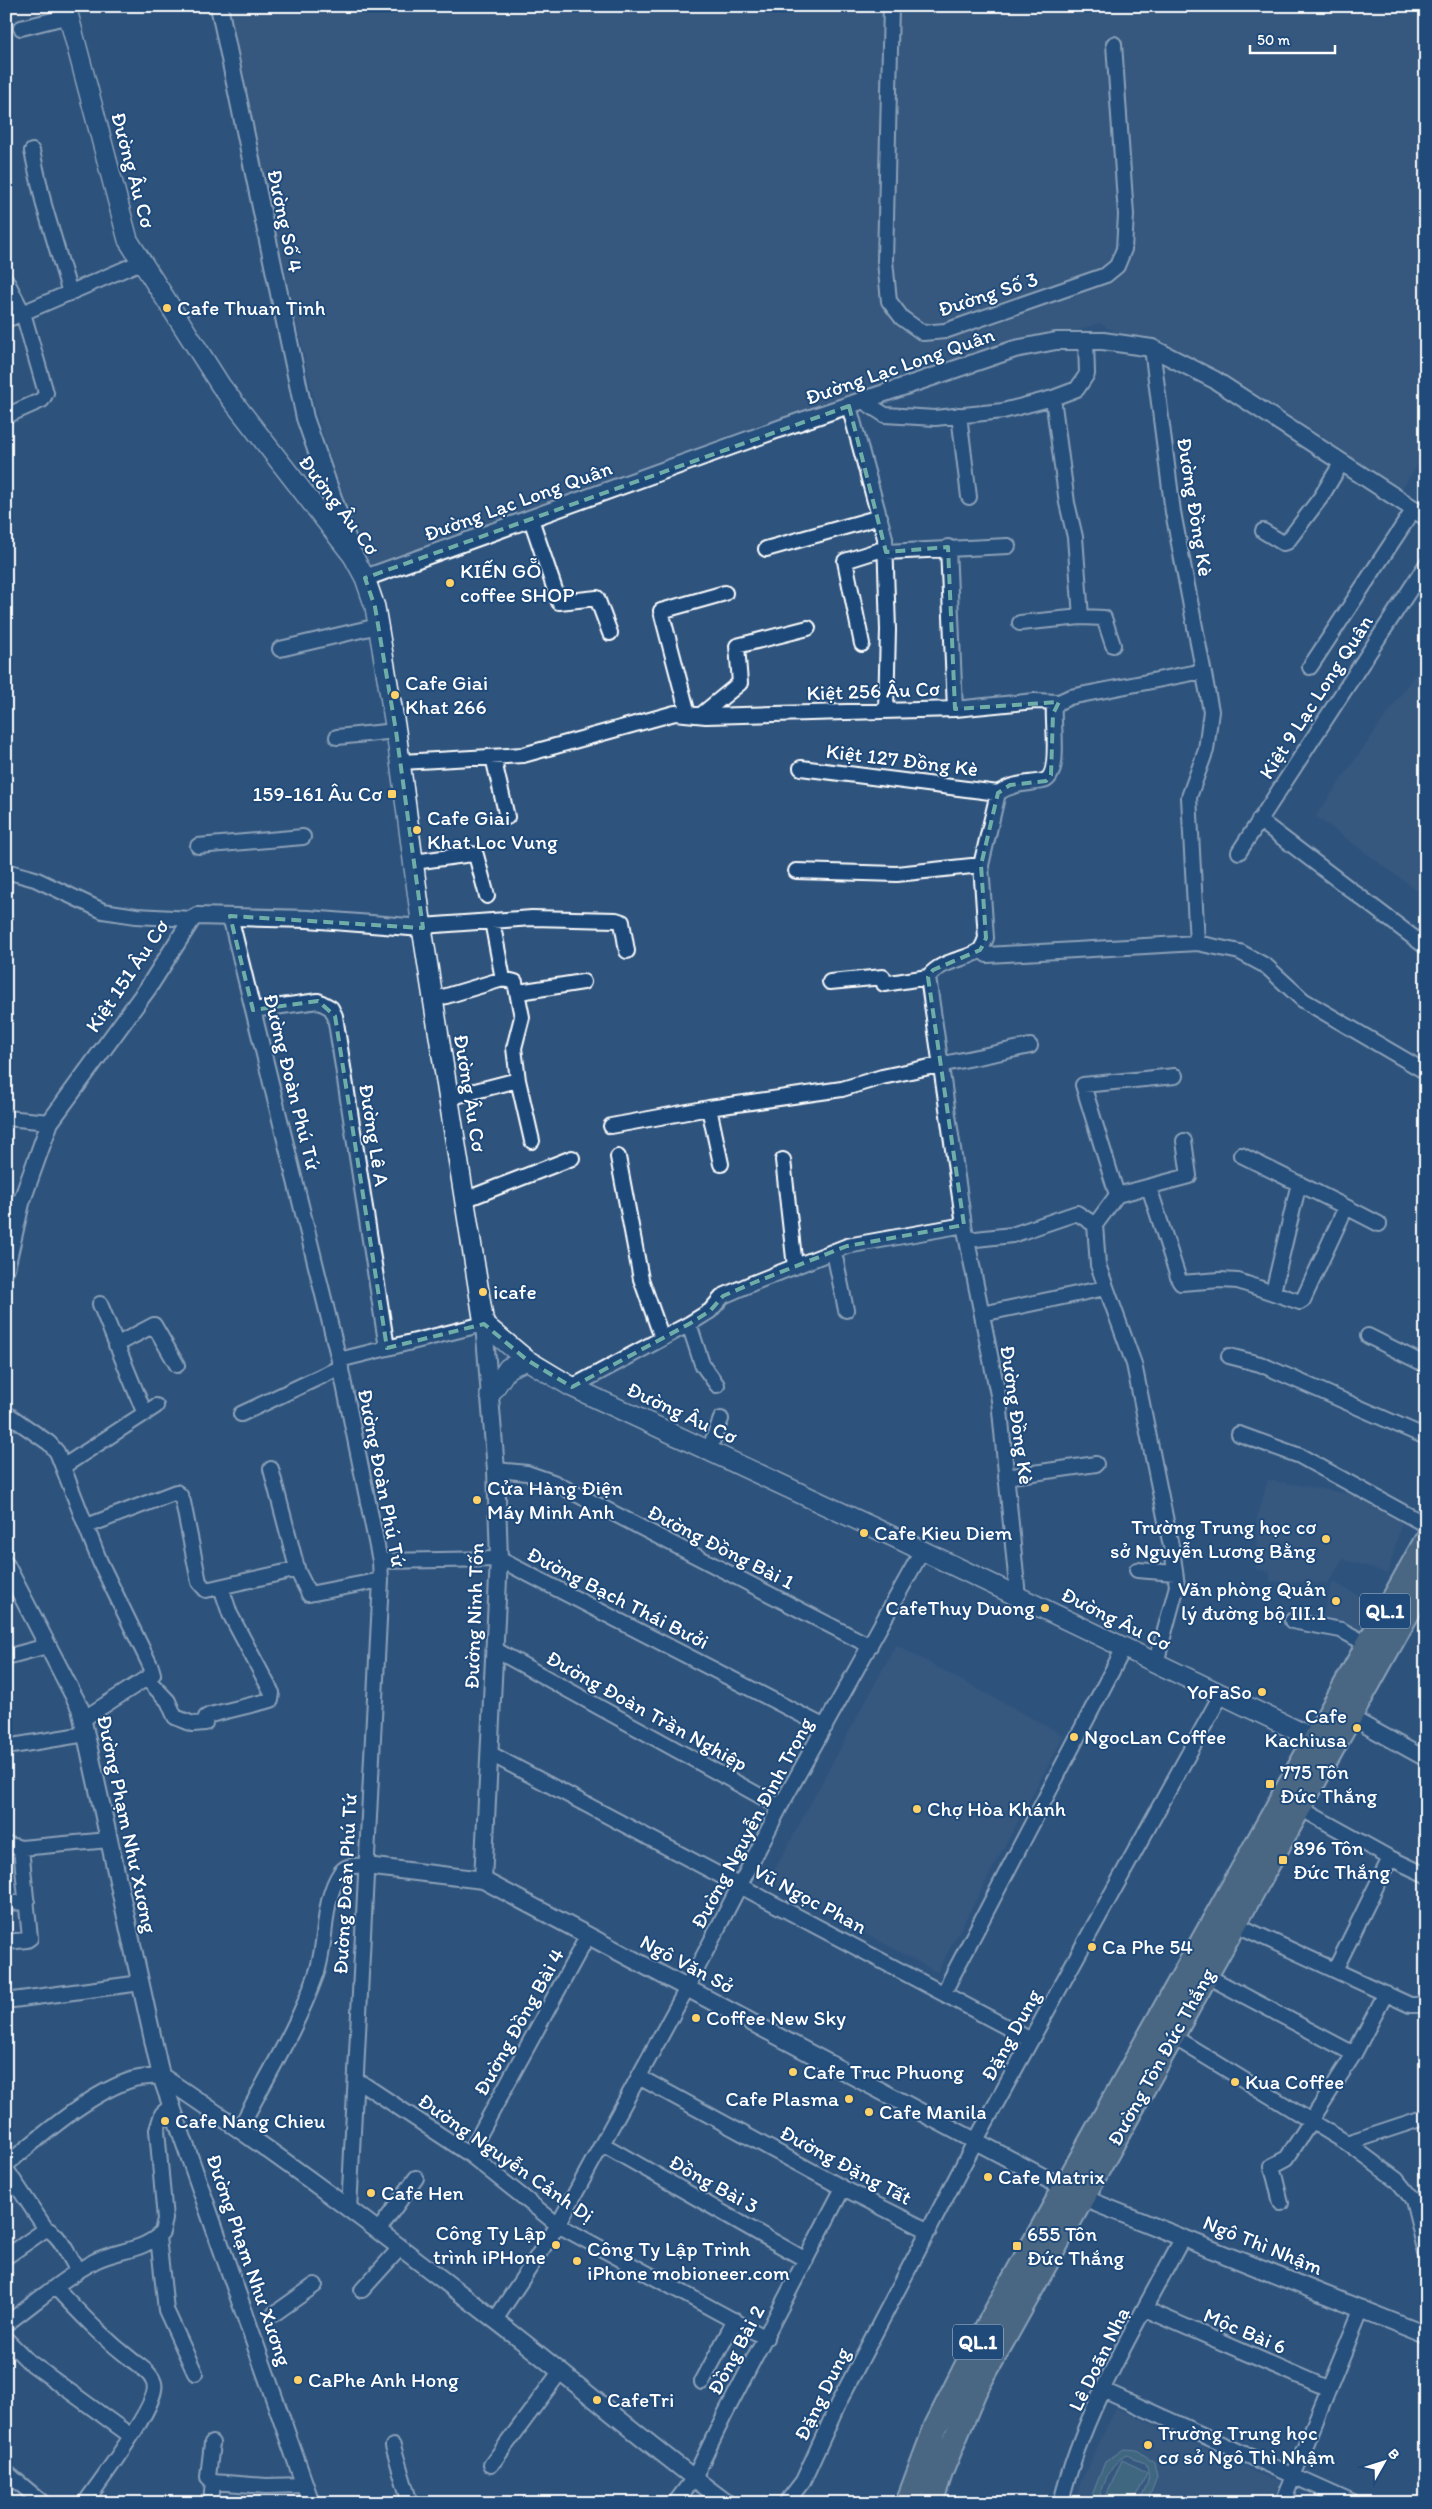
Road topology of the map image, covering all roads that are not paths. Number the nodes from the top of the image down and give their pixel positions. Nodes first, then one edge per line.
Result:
1 (219, 6) edge
2 (891, 6) edge
3 (68, 11) edge
4 (21, 28) dead end
5 (1114, 44) dead end
6 (32, 151) dead end
7 (142, 262) junction
8 (6, 280) edge
9 (70, 293) junction
10 (23, 313) junction
11 (6, 320) edge
12 (1086, 341) junction
13 (1152, 348) junction
14 (1053, 398) junction
15 (856, 403) junction
16 (959, 415) junction
17 (6, 416) edge
18 (1342, 462) junction
19 (968, 498) dead end
20 (1420, 513) edge
21 (880, 517) junction
22 (531, 518) junction
23 (1263, 531) dead end
24 (1008, 546) dead end
25 (948, 547) junction
26 (766, 549) dead end
27 (886, 550) junction
28 (353, 556) junction
29 (1426, 564) edge
30 (365, 578) junction
31 (725, 593) dead end
32 (1081, 612) junction
33 (1020, 623) dead end
34 (378, 626) junction
35 (808, 628) dead end
36 (610, 633) dead end
37 (862, 644) dead end
38 (1113, 645) dead end
39 (280, 649) dead end
40 (1310, 667) dead end
41 (1203, 671) junction
42 (1059, 702) junction
43 (955, 709) junction
44 (886, 711) junction
45 (695, 714) junction
46 (396, 731) junction
47 (337, 737) dead end
48 (493, 757) junction
49 (401, 762) junction
50 (801, 768) dead end
51 (998, 793) junction
52 (507, 817) dead end
53 (1259, 820) junction
54 (302, 837) dead end
55 (198, 846) dead end
56 (1239, 852) dead end
57 (414, 862) junction
58 (981, 864) junction
59 (6, 871) edge
60 (796, 871) dead end
61 (487, 896) dead end
62 (230, 916) junction
63 (192, 919) junction
64 (492, 921) junction
65 (422, 927) junction
66 (1197, 943) junction
67 (1426, 947) edge
68 (627, 950) dead end
69 (980, 950) junction
70 (928, 978) junction
71 (503, 979) junction
72 (583, 982) dead end
73 (830, 982) dead end
74 (519, 992) junction
75 (433, 1000) junction
76 (253, 1010) junction
77 (1030, 1046) dead end
78 (940, 1065) junction
79 (1426, 1072) edge
80 (1175, 1076) dead end
81 (518, 1080) junction
82 (448, 1098) junction
83 (709, 1108) junction
84 (6, 1118) edge
85 (50, 1122) junction
86 (610, 1126) dead end
87 (532, 1141) dead end
88 (1184, 1141) dead end
89 (1241, 1155) dead end
90 (618, 1157) dead end
91 (572, 1158) dead end
92 (783, 1160) dead end
93 (721, 1164) dead end
94 (1298, 1182) junction
95 (1150, 1187) junction
96 (1117, 1195) junction
97 (464, 1200) junction
98 (13, 1202) edge
99 (1346, 1206) junction
100 (1379, 1224) dead end
101 (964, 1225) junction
102 (1095, 1225) junction
103 (967, 1240) junction
104 (834, 1252) junction
105 (795, 1266) junction
106 (6, 1268) edge
107 (1105, 1288) junction
108 (1273, 1292) junction
109 (100, 1304) dead end
110 (846, 1310) dead end
111 (982, 1314) junction
112 (484, 1324) junction
113 (689, 1324) junction
114 (1368, 1336) dead end
115 (662, 1338) junction
116 (116, 1346) junction
117 (387, 1348) junction
118 (1229, 1356) dead end
119 (527, 1360) junction
120 (340, 1364) junction
121 (177, 1365) dead end
122 (1426, 1365) edge
123 (717, 1384) dead end
124 (572, 1387) junction
125 (490, 1395) junction
126 (6, 1414) edge
127 (242, 1414) dead end
128 (721, 1419) dead end
129 (1239, 1434) dead end
130 (1426, 1437) edge
131 (708, 1450) junction
132 (1096, 1464) dead end
133 (64, 1466) junction
134 (270, 1469) dead end
135 (496, 1470) junction
136 (1006, 1476) junction
137 (1426, 1525) edge
138 (87, 1526) junction
139 (1426, 1540) edge
140 (922, 1551) junction
141 (499, 1559) junction
142 (380, 1561) junction
143 (6, 1565) edge
144 (1137, 1570) dead end
145 (298, 1572) junction
146 (1175, 1573) junction
147 (381, 1580) junction
148 (1426, 1581) edge
149 (221, 1587) junction
150 (1018, 1597) junction
151 (1292, 1621) dead end
152 (1366, 1644) junction
153 (47, 1646) junction
154 (870, 1646) junction
155 (1124, 1648) junction
156 (494, 1649) junction
157 (6, 1657) edge
158 (1156, 1663) junction
159 (147, 1679) junction
160 (1220, 1695) junction
161 (1350, 1717) junction
162 (84, 1727) junction
163 (825, 1727) junction
164 (1324, 1743) junction
165 (6, 1747) edge
166 (489, 1753) junction
167 (1426, 1759) edge
168 (780, 1807) junction
169 (1298, 1807) junction
170 (109, 1840) junction
171 (6, 1844) edge
172 (21, 1848) junction
173 (1390, 1858) junction
174 (366, 1866) junction
175 (1426, 1875) edge
176 (483, 1880) junction
177 (740, 1885) junction
178 (26, 1902) junction
179 (6, 1903) edge
180 (1235, 1924) junction
181 (588, 1935) junction
182 (6, 1942) edge
183 (1335, 1970) junction
184 (1207, 1976) junction
185 (141, 1983) junction
186 (687, 1988) junction
187 (944, 1992) junction
188 (1386, 1993) junction
189 (13, 2000) dead end
190 (1426, 2002) edge
191 (1172, 2036) junction
192 (1031, 2040) junction
193 (1354, 2054) junction
194 (162, 2076) junction
195 (639, 2077) junction
196 (357, 2080) junction
197 (172, 2105) junction
198 (1426, 2117) edge
199 (1312, 2121) junction
200 (240, 2128) junction
201 (976, 2140) junction
202 (1347, 2143) junction
203 (602, 2144) junction
204 (469, 2154) junction
205 (6, 2167) edge
206 (416, 2178) dead end
207 (843, 2188) junction
208 (1073, 2193) junction
209 (1281, 2203) dead end
210 (1421, 2208) edge
211 (349, 2210) junction
212 (558, 2224) junction
213 (46, 2229) junction
214 (929, 2231) junction
215 (378, 2232) junction
216 (158, 2236) junction
217 (1183, 2236) junction
218 (400, 2248) junction
219 (1426, 2253) edge
220 (6, 2257) edge
221 (806, 2260) junction
222 (78, 2271) junction
223 (315, 2285) dead end
224 (56, 2288) junction
225 (362, 2290) dead end
226 (1362, 2308) junction
227 (1145, 2310) junction
228 (274, 2314) dead end
229 (495, 2320) junction
230 (735, 2320) junction
231 (6, 2324) edge
232 (1426, 2335) edge
233 (766, 2338) junction
234 (6, 2339) edge
235 (560, 2372) junction
236 (195, 2373) dead end
237 (702, 2382) dead end
238 (1329, 2389) junction
239 (1103, 2390) junction
240 (131, 2436) junction
241 (212, 2443) dead end
242 (393, 2446) dead end
243 (491, 2465) dead end
244 (6, 2472) edge
245 (1293, 2476) junction
246 (694, 2478) junction
247 (213, 2482) junction
248 (305, 2486) junction
249 (43, 2503) edge
250 (85, 2503) edge
251 (212, 2503) edge
252 (311, 2503) edge
253 (410, 2503) edge
254 (675, 2503) edge
255 (727, 2503) edge
256 (786, 2503) edge
257 (907, 2503) edge
258 (931, 2503) edge
259 (1061, 2503) edge
260 (1282, 2503) edge
261 (1353, 2503) edge

1 - 28 street, Đường Số 4
2 - 5 street, Đường Số 3
3 - 4 street
3 - 7 main road, Đường Âu Cơ
6 - 9 street
7 - 9 street
7 - 28 main road, Đường Âu Cơ
8 - 10 street
9 - 10 street
10 - 11 street
10 - 17 street
12 - 13 street, Đường Lạc Long Quân
12 - 14 street
12 - 15 street, Đường Lạc Long Quân
13 - 18 street, Đường Lạc Long Quân
13 - 41 street, Đường Đồng Kè
14 - 16 street
14 - 32 street
15 - 16 street
15 - 21 street
15 - 22 street, Đường Lạc Long Quân
16 - 19 street
18 - 20 street, Đường Lạc Long Quân
18 - 23 street
20 - 40 street
21 - 26 street
21 - 27 street
22 - 30 street, Đường Lạc Long Quân
22 - 36 street
24 - 25 street
25 - 27 street
25 - 43 street
27 - 37 street
27 - 44 street
28 - 30 main road, Đường Âu Cơ
29 - 53 street, Kiệt 9 Lạc Long Quân
30 - 34 main road, Đường Âu Cơ
31 - 45 street
32 - 33 street
32 - 38 street
34 - 39 street
34 - 46 main road, Đường Âu Cơ
35 - 45 street
41 - 42 street
41 - 66 street, Đường Đồng Kè
42 - 43 street, Kiệt 256 Âu Cơ
42 - 51 street
43 - 44 street, Kiệt 256 Âu Cơ
44 - 45 street, Kiệt 256 Âu Cơ
45 - 48 street, Kiệt 256 Âu Cơ
46 - 47 street
46 - 49 main road, Đường Âu Cơ
48 - 49 street, Kiệt 256 Âu Cơ
48 - 52 street
49 - 57 main road, Đường Âu Cơ
50 - 51 street, Kiệt 127 Đồng Kè
51 - 58 street
53 - 56 street, Kiệt 9 Lạc Long Quân
53 - 67 street
54 - 55 street
57 - 61 street
57 - 65 main road, Đường Âu Cơ
58 - 60 street
58 - 69 street
59 - 63 street
62 - 63 street, Kiệt 151 Âu Cơ
62 - 65 street, Kiệt 151 Âu Cơ
62 - 76 street, Đường Đoàn Phú Tứ
63 - 85 street, Kiệt 151 Âu Cơ
64 - 65 street
64 - 68 street
64 - 71 street
65 - 75 main road, Đường Âu Cơ
66 - 69 street
66 - 79 street
69 - 70 street
70 - 73 street
70 - 78 street, Đường Đồng Kè
71 - 74 street
71 - 75 street
72 - 74 street
74 - 81 street
75 - 82 main road, Đường Âu Cơ
76 - 117 street, Đường Lê A
76 - 120 street, Đường Đoàn Phú Tứ
77 - 78 street
78 - 83 street
78 - 101 street, Đường Đồng Kè
80 - 96 street
81 - 82 street
81 - 87 street
82 - 97 main road, Đường Âu Cơ
83 - 86 street
83 - 93 street
84 - 85 street
85 - 98 street, Kiệt 151 Âu Cơ
88 - 95 street
89 - 94 street
90 - 115 street
91 - 97 street
92 - 105 street
94 - 99 street
94 - 108 street
95 - 96 street
95 - 108 street
96 - 102 street
97 - 112 main road, Đường Âu Cơ
98 - 106 street, Kiệt 151 Âu Cơ
99 - 100 street
99 - 108 street
101 - 103 street, Đường Đồng Kè
101 - 104 street
102 - 103 street
102 - 107 street
103 - 111 street, Đường Đồng Kè
104 - 105 street
104 - 110 street
105 - 113 street
107 - 111 street
107 - 146 street
109 - 116 street
111 - 136 street, Đường Đồng Kè
112 - 117 street
112 - 119 main road, Đường Âu Cơ
112 - 125 street, Đường Ninh Tốn
113 - 115 street
113 - 123 street, Đường Âu Cơ
114 - 122 street
115 - 124 street
116 - 121 street
116 - 133 street
117 - 120 street
118 - 130 street
119 - 124 main road, Đường Âu Cơ
119 - 125 main road
120 - 127 street
120 - 142 street, Đường Đoàn Phú Tứ
124 - 131 main road, Đường Âu Cơ
125 - 135 street, Đường Ninh Tốn
126 - 133 street
128 - 131 street
129 - 137 street
131 - 140 main road, Đường Âu Cơ
132 - 136 street
133 - 138 street
134 - 145 street
135 - 141 street, Đường Ninh Tốn
135 - 154 street, Đường Đồng Bài 1
136 - 150 street, Đường Đồng Kè
138 - 149 street
138 - 159 street
139 - 152 highway, QL.1
140 - 150 main road, Đường Âu Cơ
140 - 154 street, Đường Nguyễn Đình Trọng
141 - 142 street, Đường Bạch Thái Bưởi
141 - 156 street, Đường Ninh Tốn
141 - 163 street, Đường Bạch Thái Bưởi
142 - 147 street, Đường Đoàn Phú Tứ
143 - 153 street, Đường Phạm Như Xương
144 - 146 street
145 - 147 street
145 - 149 street
146 - 158 street
147 - 174 street, Đường Đoàn Phú Tứ
148 - 161 highway, QL.1
149 - 159 street
150 - 155 main road, Đường Âu Cơ
151 - 152 street
152 - 164 highway, QL.1
153 - 157 street
153 - 162 street, Đường Phạm Như Xương
154 - 163 street, Đường Nguyễn Đình Trọng
155 - 158 main road, Đường Âu Cơ
155 - 187 street
156 - 166 street, Đường Ninh Tốn
156 - 168 street, Đường Đoàn Trần Nghiệp
158 - 160 main road, Đường Âu Cơ
159 - 162 street
160 - 164 main road, Đường Âu Cơ
160 - 192 street, Đặng Dung
161 - 164 highway, QL.1
161 - 167 street
162 - 165 street
162 - 170 street, Đường Phạm Như Xương
163 - 168 street, Đường Nguyễn Đình Trọng
164 - 169 highway, Đường Tôn Đức Thắng / QL.1
164 - 208 highway, Đường Tôn Đức Thắng / QL.1
166 - 176 street, Đường Ninh Tốn
166 - 177 street, Vũ Ngọc Phan
168 - 177 street, Đường Nguyễn Đình Trọng
169 - 173 street
169 - 180 highway, Đường Tôn Đức Thắng / QL.1
170 - 172 street
170 - 185 street, Đường Phạm Như Xương
171 - 172 street
172 - 178 street
173 - 175 street
173 - 183 street
174 - 176 street
174 - 196 street, Đường Đoàn Phú Tứ
174 - 200 street
176 - 181 street, Ngô Văn Sở
177 - 186 street, Đường Nguyễn Đình Trọng
177 - 187 street, Vũ Ngọc Phan
178 - 179 street
178 - 182 street
180 - 183 street
180 - 184 highway, Đường Tôn Đức Thắng / QL.1
181 - 186 street, Ngô Văn Sở
181 - 204 street, Đường Đồng Bài 4
183 - 188 street
184 - 191 highway, Đường Tôn Đức Thắng / QL.1
184 - 193 street
185 - 189 street
185 - 194 street, Đường Phạm Như Xương
186 - 195 street, Đường Nguyễn Đình Trọng
186 - 201 street, Ngô Văn Sở
187 - 192 street, Vũ Ngọc Phan
188 - 190 street
188 - 193 street
191 - 199 street
191 - 208 highway, Đường Tôn Đức Thắng / QL.1
192 - 201 street, Đặng Dung
193 - 199 street
194 - 197 street, Đường Phạm Như Xương
194 - 200 street
194 - 205 street
195 - 203 street, Đường Nguyễn Đình Trọng
195 - 207 street, Đường Đặng Tất
196 - 204 street, Đường Nguyễn Cảnh Dị
196 - 211 street, Đường Đoàn Phú Tứ
197 - 216 street
197 - 248 street, Đường Phạm Như Xương
198 - 202 street
199 - 202 street
199 - 209 street
200 - 211 street
201 - 208 street, Ngô Văn Sở
201 - 214 street, Đặng Dung
202 - 210 street
203 - 212 street, Đường Nguyễn Đình Trọng
203 - 221 street, Đồng Bài 3
204 - 212 street, Đường Nguyễn Cảnh Dị
205 - 213 street
206 - 215 street
207 - 214 street, Đường Đặng Tất
207 - 221 street, Đồng Bài 2
208 - 217 street, Ngô Thì Nhậm
208 - 257 highway, Đường Tôn Đức Thắng / QL.1
208 - 258 highway, Đường Tôn Đức Thắng / QL.1
210 - 219 street
211 - 215 street
212 - 229 street, Đường Nguyễn Đình Trọng
212 - 230 street, Đường Nguyễn Cảnh Dị
213 - 220 street
213 - 222 street
214 - 256 street, Đặng Dung
215 - 218 street
216 - 222 street
216 - 236 street
217 - 226 street, Ngô Thì Nhậm
217 - 227 street, Lê Doãn Nhạ
218 - 225 street
218 - 229 street
221 - 233 street, Đồng Bài 2
222 - 224 street
223 - 228 street
224 - 231 street
224 - 240 street
226 - 232 street, Ngô Thì Nhậm
226 - 238 street
227 - 238 street, Mộc Bài 6
227 - 239 street, Lê Doãn Nhạ
229 - 235 street
230 - 233 street, Đường Nguyễn Cảnh Dị
230 - 237 street
233 - 246 street, Đồng Bài 2
234 - 240 street
235 - 243 street
235 - 246 street
238 - 245 street
239 - 245 street
239 - 259 street, Lê Doãn Nhạ
240 - 250 street
241 - 247 street
242 - 253 street
244 - 249 street
245 - 260 street
245 - 261 street
246 - 254 street, Đồng Bài 2
246 - 255 street
247 - 248 street
247 - 251 street
248 - 252 street, Đường Phạm Như Xương

